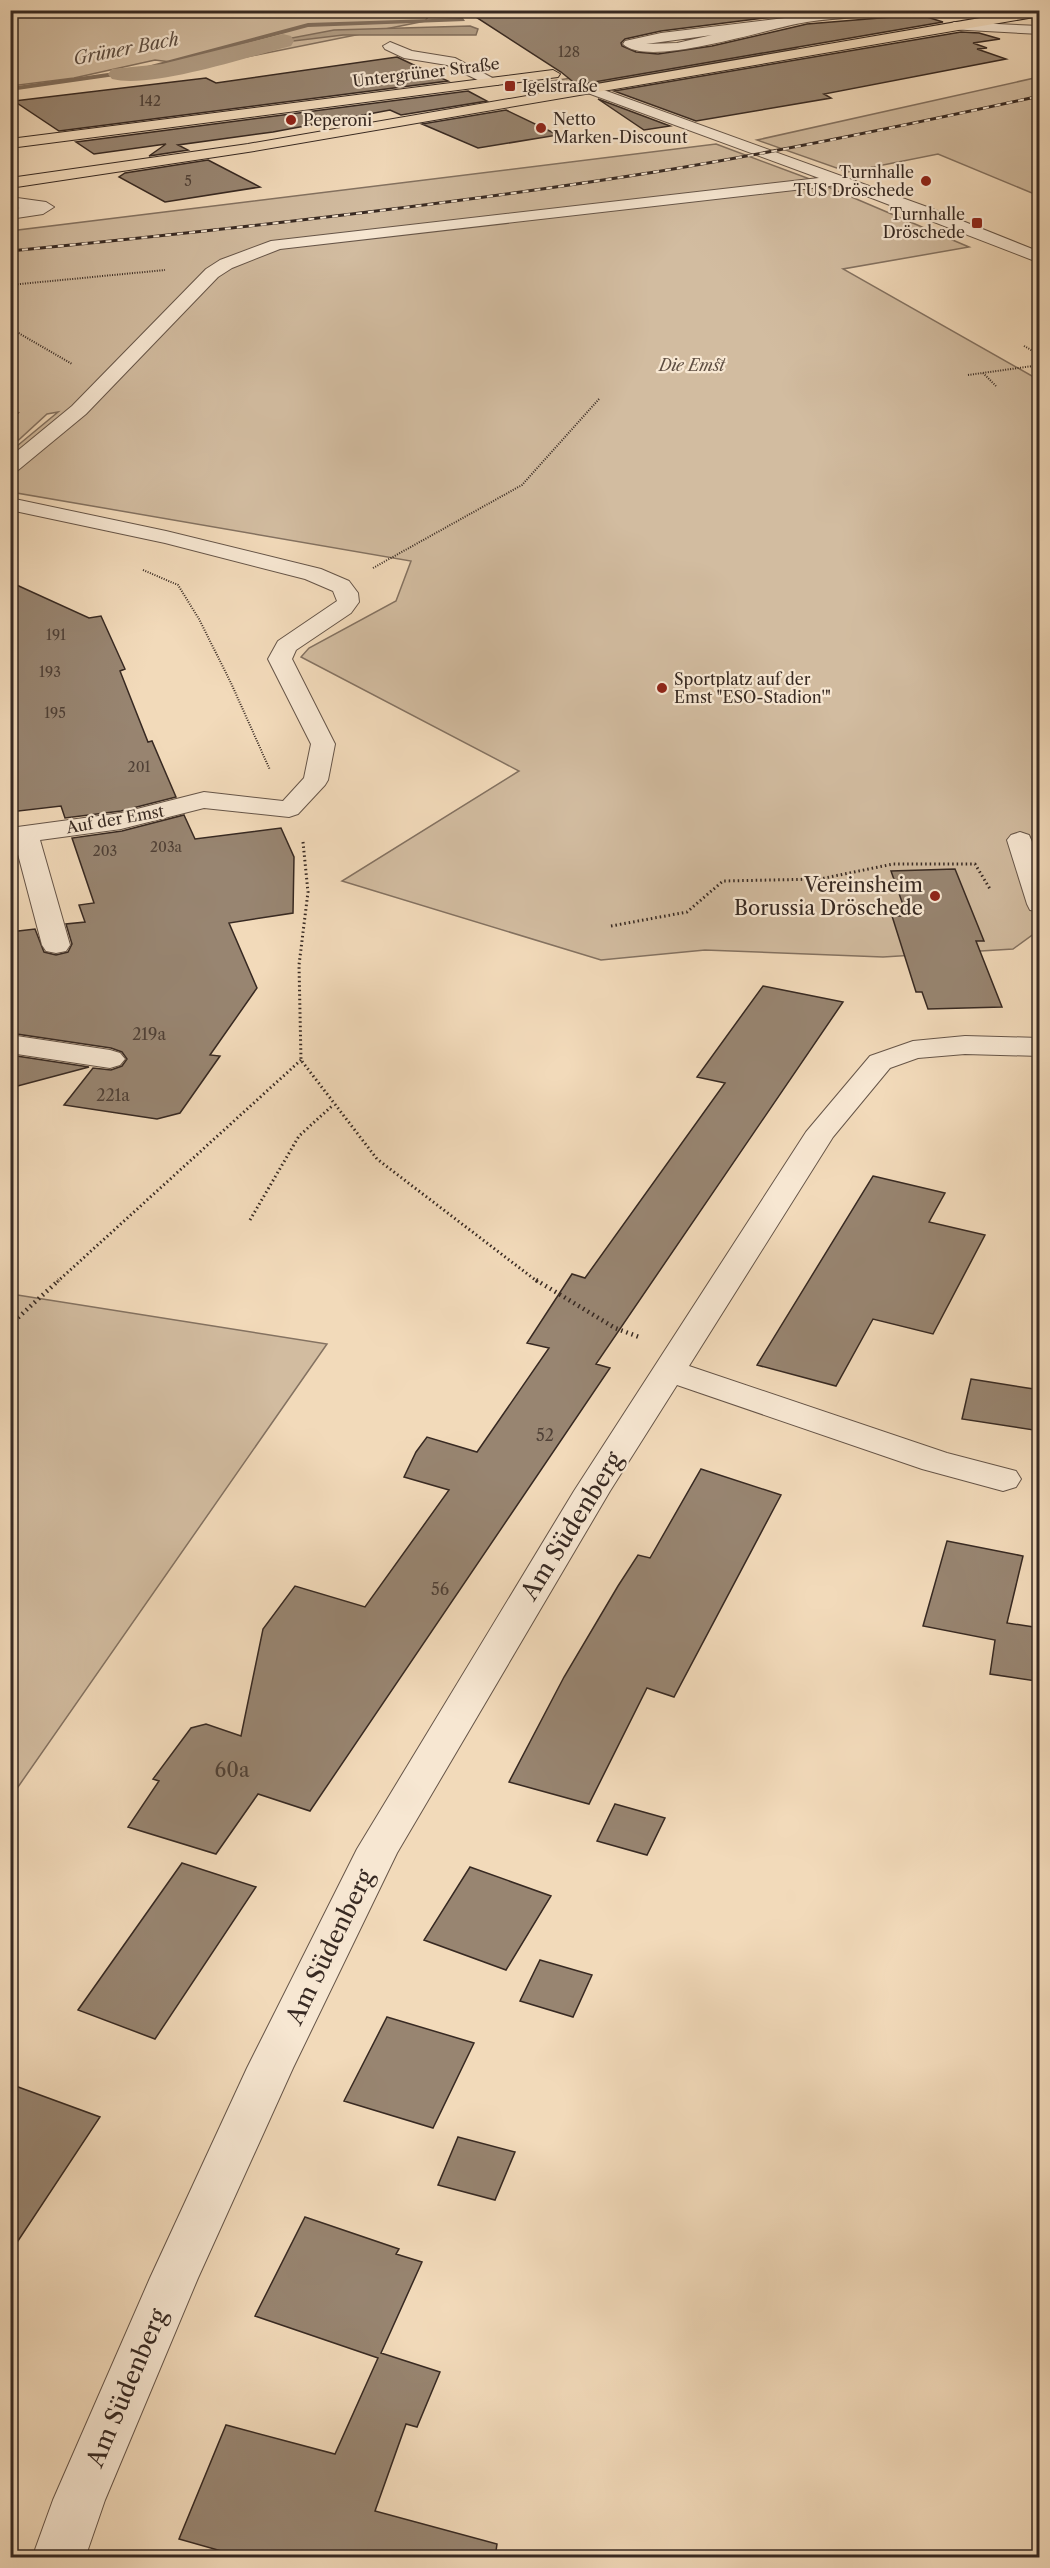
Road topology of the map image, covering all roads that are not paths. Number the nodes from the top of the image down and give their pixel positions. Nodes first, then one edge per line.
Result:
1 (904, 10) edge
2 (993, 10) edge
3 (1040, 12) edge
4 (1025, 14) junction
5 (786, 23) junction
6 (954, 26) junction
7 (1040, 30) edge
8 (909, 34) junction
9 (792, 36) dead end
10 (390, 46) dead end
11 (843, 46) junction
12 (447, 54) dead end
13 (647, 62) dead end
14 (571, 72) dead end
15 (500, 81) junction
16 (590, 89) junction
17 (10, 144) edge
18 (840, 180) junction
19 (10, 183) edge
20 (10, 202) edge
21 (10, 214) edge
22 (1040, 258) edge
23 (10, 467) edge
24 (10, 504) edge
25 (18, 835) edge
26 (1020, 840) dead end
27 (1038, 898) edge
28 (57, 945) dead end
29 (10, 1044) edge
30 (1040, 1047) edge
31 (110, 1059) dead end
32 (676, 1362) junction
33 (1003, 1479) dead end
34 (58, 2558) edge

1 - 5 street
2 - 4 street
3 - 4 main road
4 - 6 main road
5 - 5 street
6 - 7 street
6 - 8 main road
8 - 11 main road
8 - 11 main road
9 - 13 main road
10 - 15 street
11 - 16 main road
12 - 15 street
14 - 15 main road, Untergrüner Straße
15 - 17 main road, Untergrüner Straße
16 - 18 street
16 - 19 main road
18 - 22 street
18 - 23 street
20 - 21 street
24 - 25 street, Auf der Emst
25 - 28 street, Auf der Emst
26 - 27 street
29 - 31 street
30 - 32 street, Am Südenberg
32 - 33 street
32 - 34 street, Am Südenberg

